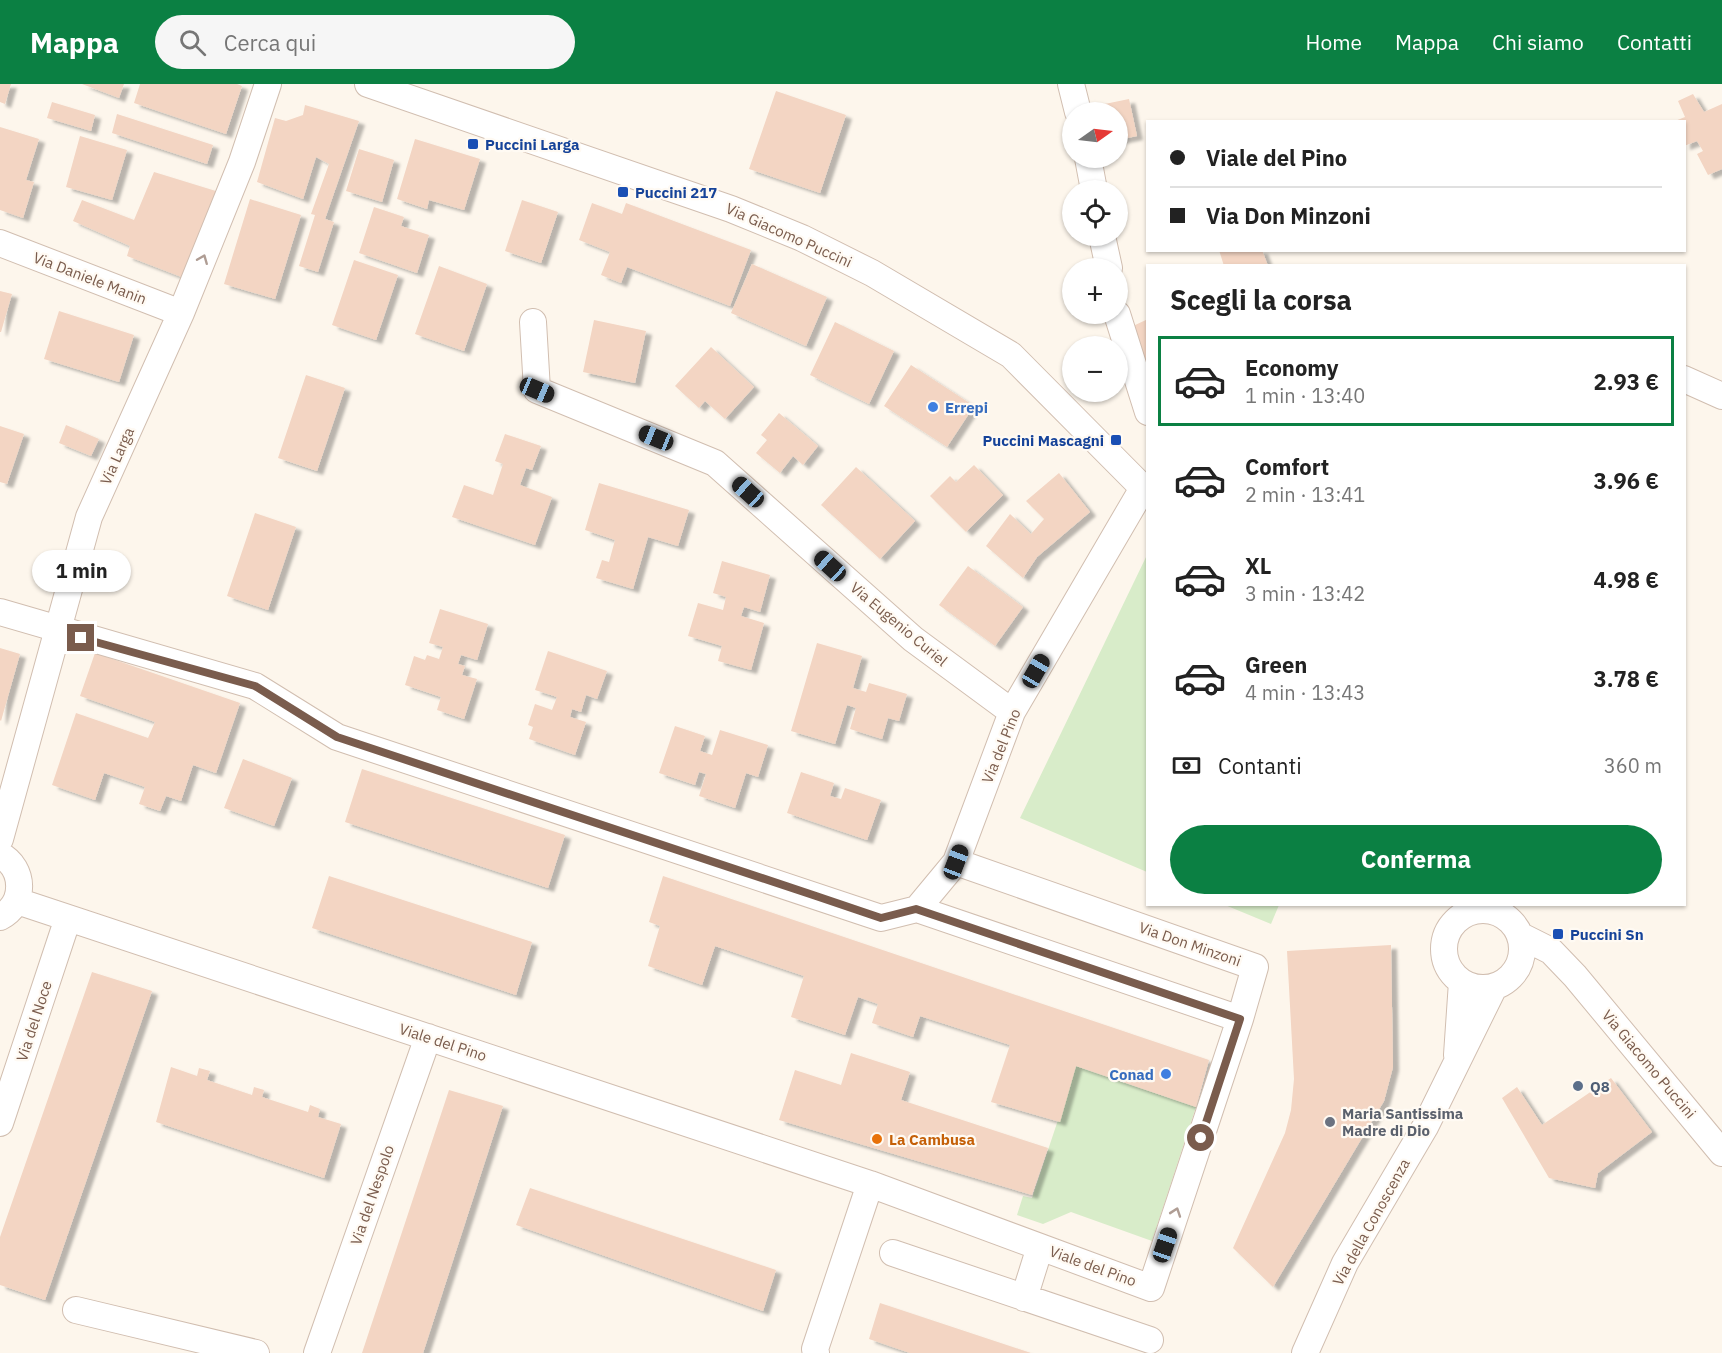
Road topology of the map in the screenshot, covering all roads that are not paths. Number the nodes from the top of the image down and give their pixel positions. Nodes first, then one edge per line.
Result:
1 (268, 84) edge
2 (368, 84) edge
3 (1071, 84) edge
4 (1076, 102) edge
5 (0, 243) edge
6 (181, 313) junction
7 (533, 322) dead end
8 (1120, 324) edge
9 (1686, 380) edge
10 (1722, 396) edge
11 (1146, 406) edge
12 (1145, 490) edge
13 (0, 612) edge
14 (60, 632) junction
15 (1012, 712) junction
16 (0, 840) edge
17 (0, 855) edge
18 (956, 862) junction
19 (8, 909) edge
20 (916, 909) junction
21 (1496, 909) edge
22 (1452, 914) edge
23 (68, 918) junction
24 (1521, 936) junction
25 (1518, 968) junction
26 (1575, 976) junction
27 (1462, 982) junction
28 (1494, 987) junction
29 (1240, 1019) junction
30 (428, 1037) junction
31 (1457, 1062) junction
32 (0, 1123) edge
33 (1722, 1153) edge
34 (870, 1184) junction
35 (1040, 1246) junction
36 (893, 1253) dead end
37 (1024, 1298) junction
38 (76, 1310) dead end
39 (1150, 1340) dead end
40 (256, 1353) edge
41 (317, 1353) edge
42 (816, 1353) edge
43 (1305, 1353) edge

6 -> 1 street, Via Larga
2 - 12 street, Via Giacomo Puccini
3 - 4 street
5 - 6 street, Via Daniele Manin
6 - 14 street, Via Larga
7 - 15 street, Via Eugenio Curiel
8 - 11 street
9 - 10 street
12 - 15 street, Via del Pino
13 - 14 street
14 - 16 street, Via Larga
14 - 20 street
15 - 18 street, Via del Pino
17 - 19 street
18 - 20 street, Via del Pino
18 - 29 street, Via Don Minzoni
19 - 23 street, Viale del Pino
20 - 29 street
21 - 22 street, Via Giacomo Puccini
21 - 24 street, Via Giacomo Puccini
22 - 27 street, Via Giacomo Puccini
23 - 30 street, Viale del Pino
23 - 32 street, Via del Noce
24 - 25 street
24 - 26 street, Via Giacomo Puccini
25 - 26 street
25 - 28 street
26 - 33 street, Via Giacomo Puccini
27 - 28 street
27 - 31 street, Via della Conoscenza
28 - 31 street, Via della Conoscenza
35 -> 29 street, Viale del Pino
30 - 34 street, Viale del Pino
30 - 41 street, Via del Nespolo
31 - 43 street, Via della Conoscenza
34 - 35 street, Viale del Pino
34 - 42 street
35 - 37 street, Viale del Pino
36 - 37 street
37 - 39 street
38 - 40 street

